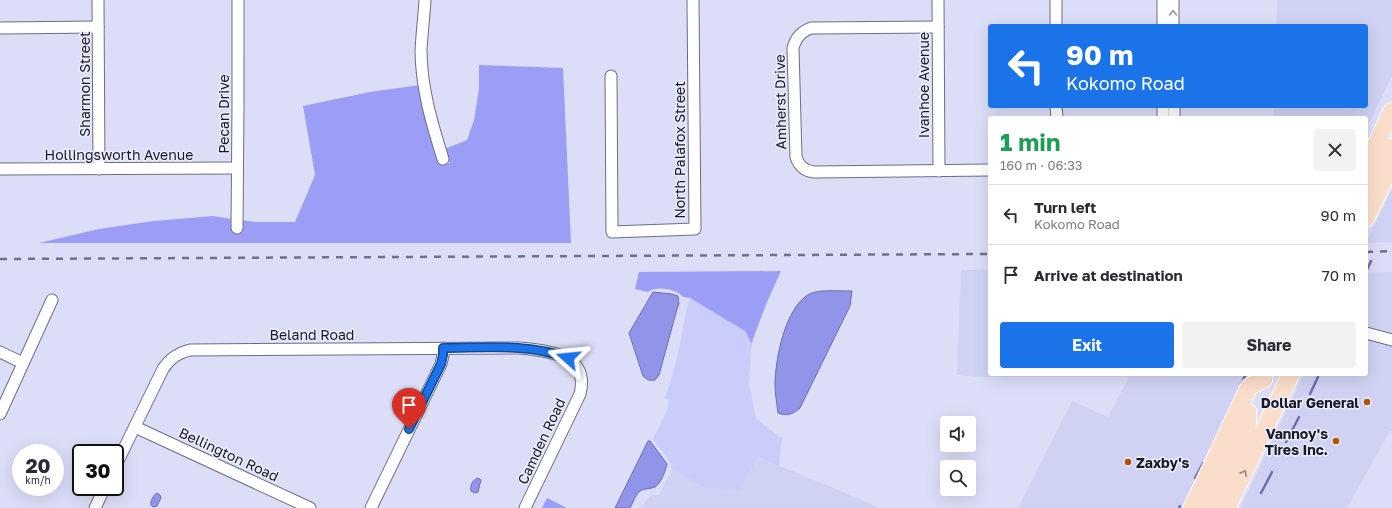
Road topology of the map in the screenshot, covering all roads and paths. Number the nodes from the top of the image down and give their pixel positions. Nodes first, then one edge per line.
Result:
1 (98, 0) edge
2 (238, 0) edge
3 (425, 0) edge
4 (694, 0) edge
5 (938, 0) edge
6 (1056, 0) edge
7 (1163, 0) edge
8 (1173, 0) edge
9 (1056, 24) edge
10 (1163, 24) edge
11 (1173, 24) edge
12 (98, 27) junction
13 (938, 27) junction
14 (0, 28) edge
15 (611, 76) dead end
16 (1392, 111) edge
17 (1381, 134) junction
18 (1392, 147) edge
19 (443, 159) dead end
20 (1368, 162) edge
21 (1392, 164) edge
22 (99, 168) junction
23 (237, 168) junction
24 (0, 169) edge
25 (988, 170) edge
26 (939, 171) junction
27 (1372, 188) edge
28 (1368, 208) edge
29 (237, 228) dead end
30 (52, 300) dead end
31 (1368, 334) edge
32 (1392, 340) edge
33 (443, 348) junction
34 (0, 352) edge
35 (23, 363) junction
36 (574, 364) joint
37 (1282, 376) edge
38 (1290, 376) edge
39 (1266, 377) edge
40 (1248, 412) junction
41 (0, 414) edge
42 (135, 427) junction
43 (1260, 439) junction
44 (124, 449) edge
45 (101, 496) edge
46 (95, 508) edge
47 (310, 508) edge
48 (371, 508) edge
49 (525, 508) edge
50 (1192, 508) edge
51 (1202, 508) edge
52 (1210, 508) edge
53 (1227, 508) edge

1 - 12 street, Sharmon Street
2 - 23 street, Pecan Drive
3 - 19 street
4 - 15 street, North Palafox Street
5 - 13 street, Ivanhoe Avenue
6 - 9 street
7 - 10 street
11 -> 8 street
12 - 14 street
12 - 22 street, Sharmon Street
13 - 26 street, Ivanhoe Avenue
13 - 26 street, Amherst Drive
16 - 17 main road
17 - 20 main road
17 - 27 main road
18 - 27 main road
21 - 27 main road
22 - 23 street, Hollingsworth Avenue
22 - 24 street, Hollingsworth Avenue
23 - 29 street, Pecan Drive
25 - 26 street, Amherst Drive
27 - 28 main road
30 - 35 street
31 - 32 street
33 - 36 street, Beland Road
33 - 42 street, Beland Road
33 - 48 street
34 - 35 street
35 - 41 street
36 - 49 street, Camden Road
37 - 43 main road
38 - 43 main road
39 - 40 main road
39 - 50 main road
40 - 51 main road
40 - 52 main road
42 - 44 street, Beland Road
42 - 47 street, Bellington Road
53 -> 43 main road
45 - 46 street

